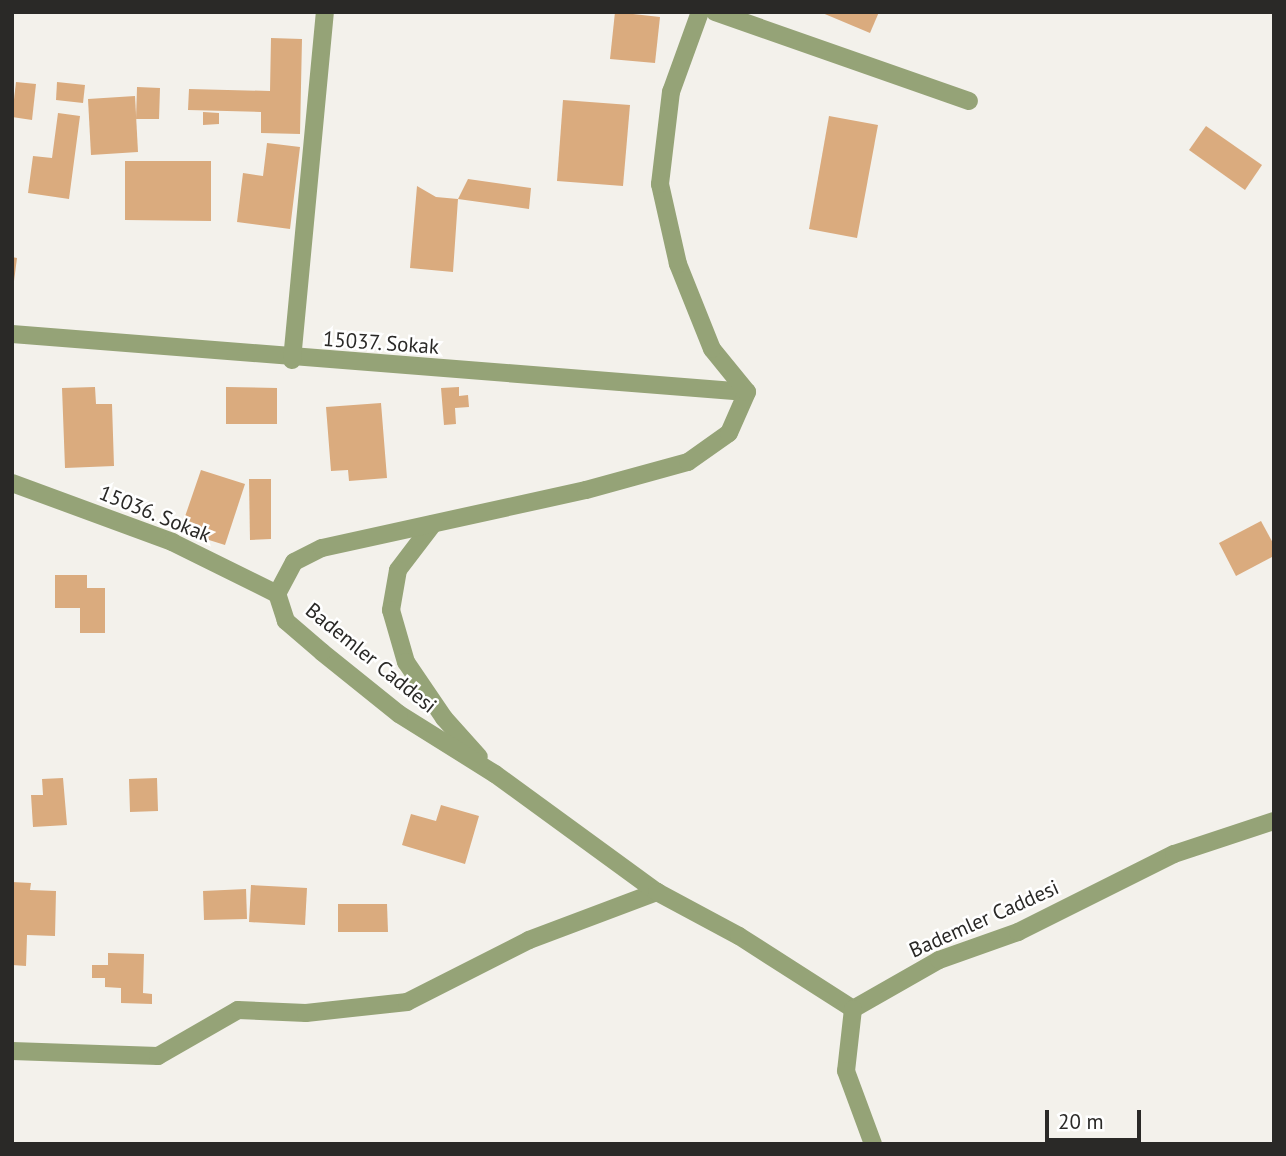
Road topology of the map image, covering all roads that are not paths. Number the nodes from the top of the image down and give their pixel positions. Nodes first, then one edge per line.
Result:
1 (325, 12) edge
2 (700, 12) edge
3 (715, 12) edge
4 (969, 101) dead end
5 (12, 334) edge
6 (292, 360) junction
7 (747, 392) junction
8 (12, 483) edge
9 (433, 524) junction
10 (277, 594) junction
11 (495, 774) junction
12 (1274, 821) edge
13 (657, 892) junction
14 (853, 1009) junction
15 (12, 1051) edge
16 (873, 1144) edge

1 - 6 street
2 - 7 street
3 - 4 street
5 - 6 street, 15037. Sokak
6 - 7 street, 15037. Sokak
7 - 9 street
8 - 10 street, 15036. Sokak
9 - 10 street
9 - 11 street
10 - 11 street, Bademler Caddesi
11 - 13 street, Bademler Caddesi
12 - 14 street, Bademler Caddesi
13 - 14 street, Bademler Caddesi
13 - 15 street
14 - 16 street

